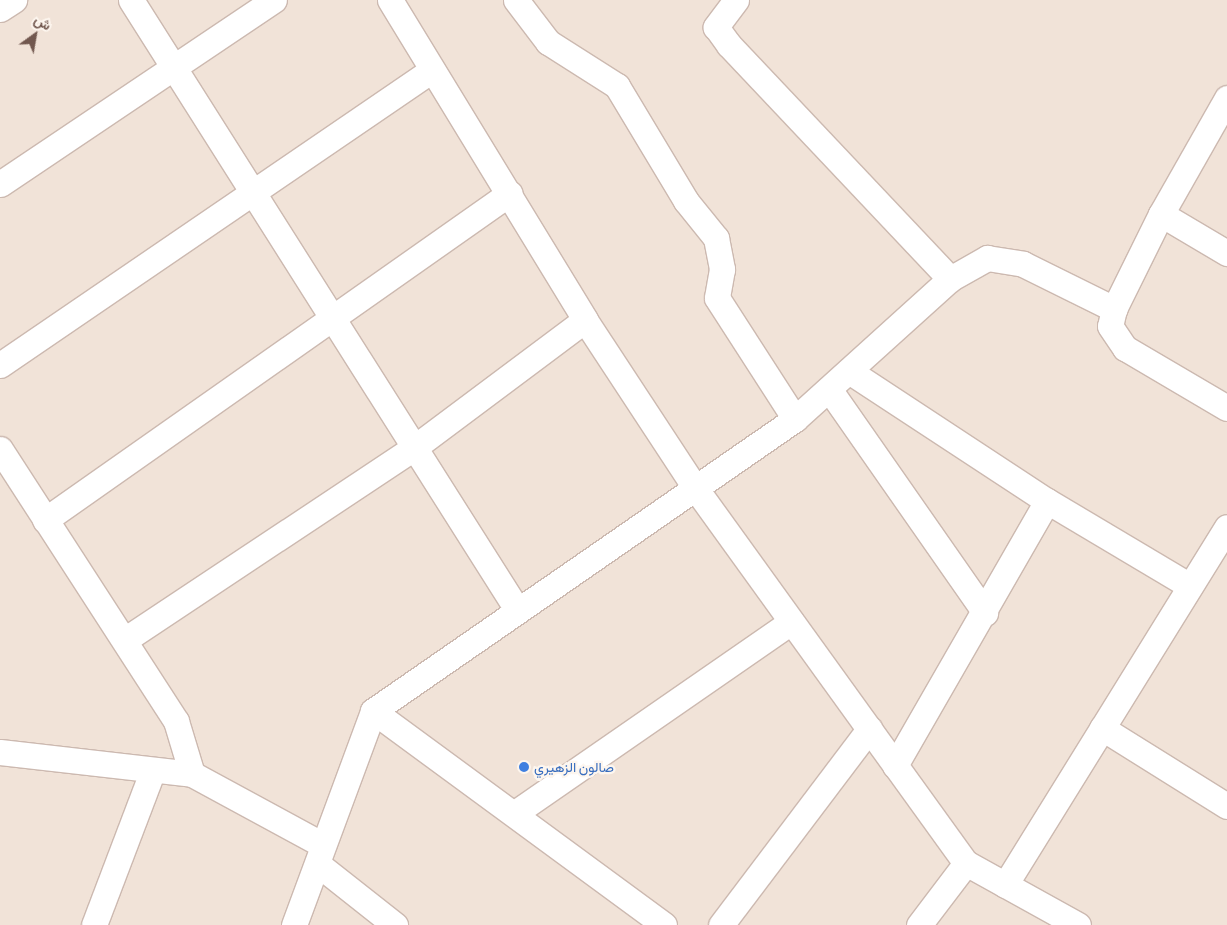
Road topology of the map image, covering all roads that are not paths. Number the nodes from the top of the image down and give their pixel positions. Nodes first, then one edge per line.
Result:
1 (14, 0) edge
2 (131, 0) edge
3 (274, 0) edge
4 (390, 0) edge
5 (516, 0) edge
6 (736, 0) edge
7 (0, 9) edge
8 (173, 70) junction
9 (432, 70) junction
10 (1227, 98) edge
11 (0, 184) edge
12 (253, 192) junction
13 (510, 193) junction
14 (1161, 214) junction
15 (1227, 253) edge
16 (950, 279) junction
17 (1114, 309) junction
18 (333, 320) junction
19 (585, 320) junction
20 (0, 365) edge
21 (849, 371) junction
22 (829, 389) junction
23 (1227, 408) edge
24 (795, 419) junction
25 (416, 447) junction
26 (0, 449) edge
27 (696, 489) junction
28 (1047, 501) junction
29 (45, 520) junction
30 (1227, 527) edge
31 (1190, 586) junction
32 (518, 611) junction
33 (985, 614) junction
34 (791, 622) junction
35 (126, 639) junction
36 (374, 711) junction
37 (1102, 728) junction
38 (869, 729) junction
39 (0, 752) edge
40 (895, 765) junction
41 (152, 772) junction
42 (192, 774) junction
43 (1227, 806) edge
44 (516, 813) junction
45 (320, 855) junction
46 (966, 863) junction
47 (1006, 885) junction
48 (94, 925) edge
49 (294, 925) edge
50 (395, 925) edge
51 (664, 925) edge
52 (722, 925) edge
53 (919, 925) edge
54 (1078, 925) edge

1 - 7 street
2 - 8 street
3 - 8 street
4 - 9 street
5 - 24 street
6 - 16 street
8 - 11 street
8 - 12 street
9 - 12 street
9 - 13 street
10 - 14 street
12 - 18 street
12 - 20 street
13 - 18 street
13 - 19 street
14 - 15 street
14 - 17 street
16 - 17 street
16 - 21 street
17 - 23 street
18 - 25 street
18 - 29 street
19 - 25 street
19 - 27 street
21 - 22 street
21 - 28 street
22 - 24 street
22 - 33 street
24 - 27 street
25 - 32 street
25 - 35 street
26 - 29 street
27 - 32 street
27 - 34 street
28 - 31 street
28 - 33 street
29 - 35 street
30 - 31 street
31 - 37 street
32 - 36 street
33 - 40 street
34 - 38 street
34 - 44 street
35 - 42 street
36 - 44 street
36 - 45 street
37 - 43 street
37 - 47 street
38 - 40 street
38 - 52 street
39 - 41 street
40 - 46 street
41 - 42 street
41 - 48 street
42 - 45 street
44 - 51 street
45 - 49 street
45 - 50 street
46 - 47 street
46 - 53 street
47 - 54 street

